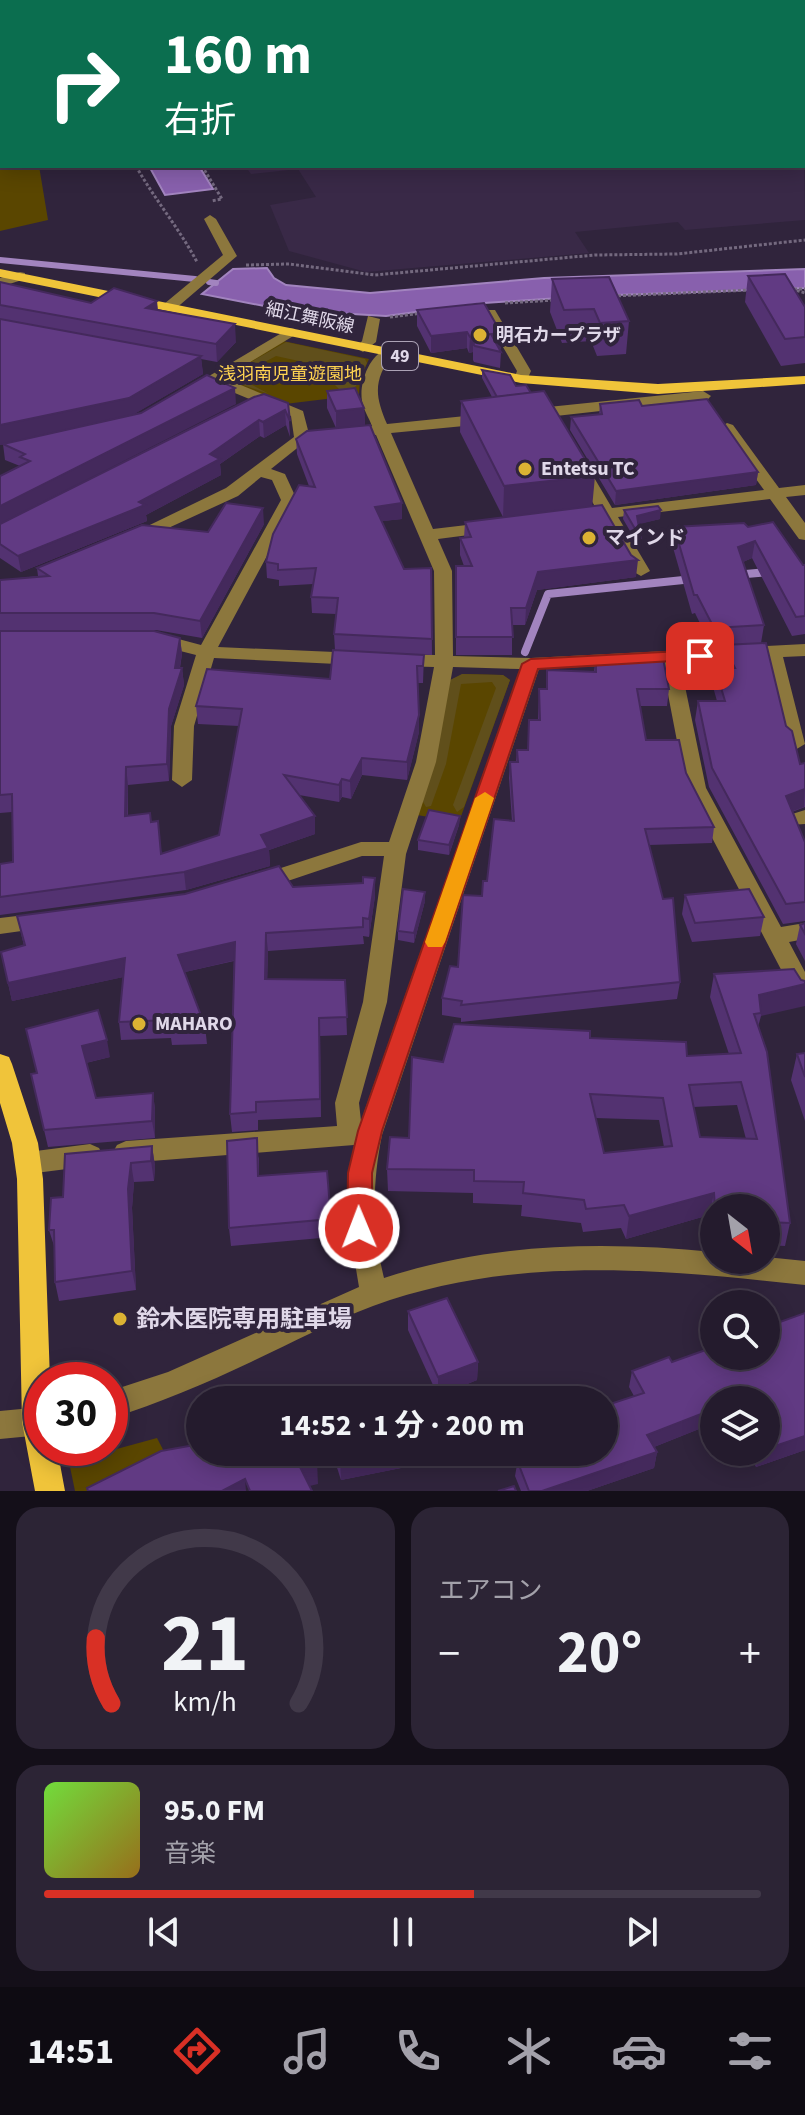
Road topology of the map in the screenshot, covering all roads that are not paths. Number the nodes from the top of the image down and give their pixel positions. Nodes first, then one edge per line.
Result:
1 (210, 219) road end
2 (0, 273) edge
3 (20, 276) junction
4 (0, 283) edge
5 (169, 307) junction
6 (495, 308) road end
7 (373, 319) road end
8 (290, 332) junction
9 (363, 348) junction
10 (386, 353) junction
11 (203, 365) edge
12 (220, 375) junction
13 (521, 379) junction
14 (805, 380) edge
15 (536, 391) edge
16 (702, 392) junction
17 (263, 399) junction
18 (175, 401) edge
19 (234, 413) edge
20 (552, 419) junction
21 (380, 430) junction
22 (302, 439) junction
23 (570, 450) edge
24 (260, 471) junction
25 (805, 490) edge
26 (775, 493) junction
27 (607, 513) junction
28 (562, 519) edge
29 (503, 526) edge
30 (428, 535) junction
31 (805, 535) edge
32 (112, 546) edge
33 (641, 571) edge
34 (138, 639) edge
35 (805, 650) edge
36 (206, 652) junction
37 (773, 653) junction
38 (670, 657) junction
39 (444, 664) junction
40 (531, 664) junction
41 (795, 744) edge
42 (182, 780) dead end
43 (397, 849) junction
44 (237, 889) edge
45 (60, 918) edge
46 (0, 926) edge
47 (805, 931) edge
48 (774, 936) junction
49 (805, 994) edge
50 (0, 1064) edge
51 (359, 1134) junction
52 (28, 1163) junction
53 (805, 1273) edge
54 (374, 1294) junction
55 (37, 1362) edge
56 (128, 1399) edge
57 (24, 1423) edge
58 (0, 1425) edge
59 (46, 1466) edge
60 (50, 1491) edge

1 - 5 street
2 - 3 main road, 細江舞阪線 / 49
3 - 4 street
3 - 5 main road, 細江舞阪線 / 49
5 - 8 main road, 細江舞阪線 / 49
6 - 13 street
7 - 9 street
8 - 9 main road, 細江舞阪線 / 49
8 - 12 street
9 - 10 main road, 細江舞阪線 / 49
10 - 13 main road, 細江舞阪線 / 49
10 - 21 street
11 - 12 street
12 - 17 street
12 - 18 street
13 - 16 main road, 細江舞阪線 / 49
14 - 16 main road, 細江舞阪線 / 49
15 - 20 street
16 - 20 street
16 - 26 street
17 - 19 street
17 - 22 street
20 - 21 street
21 - 22 street
21 - 30 street
22 - 24 street
23 - 27 street
24 - 32 street
24 - 36 street
25 - 26 street
26 - 27 street
26 - 31 street
27 - 28 street
27 - 33 street
29 - 30 street
30 - 39 street
34 - 36 street
35 - 37 street
36 - 39 street
36 - 42 street
37 - 38 street
37 - 41 street
38 - 40 street
38 - 48 street
39 - 40 street
39 - 43 street
40 - 51 street
43 - 44 street
43 - 51 street
45 - 46 street
47 - 48 street
48 - 49 street
50 - 52 main road
51 - 52 street
51 - 54 street
52 - 55 main road
53 - 54 street
54 - 56 street
57 - 58 street
59 - 60 main road

